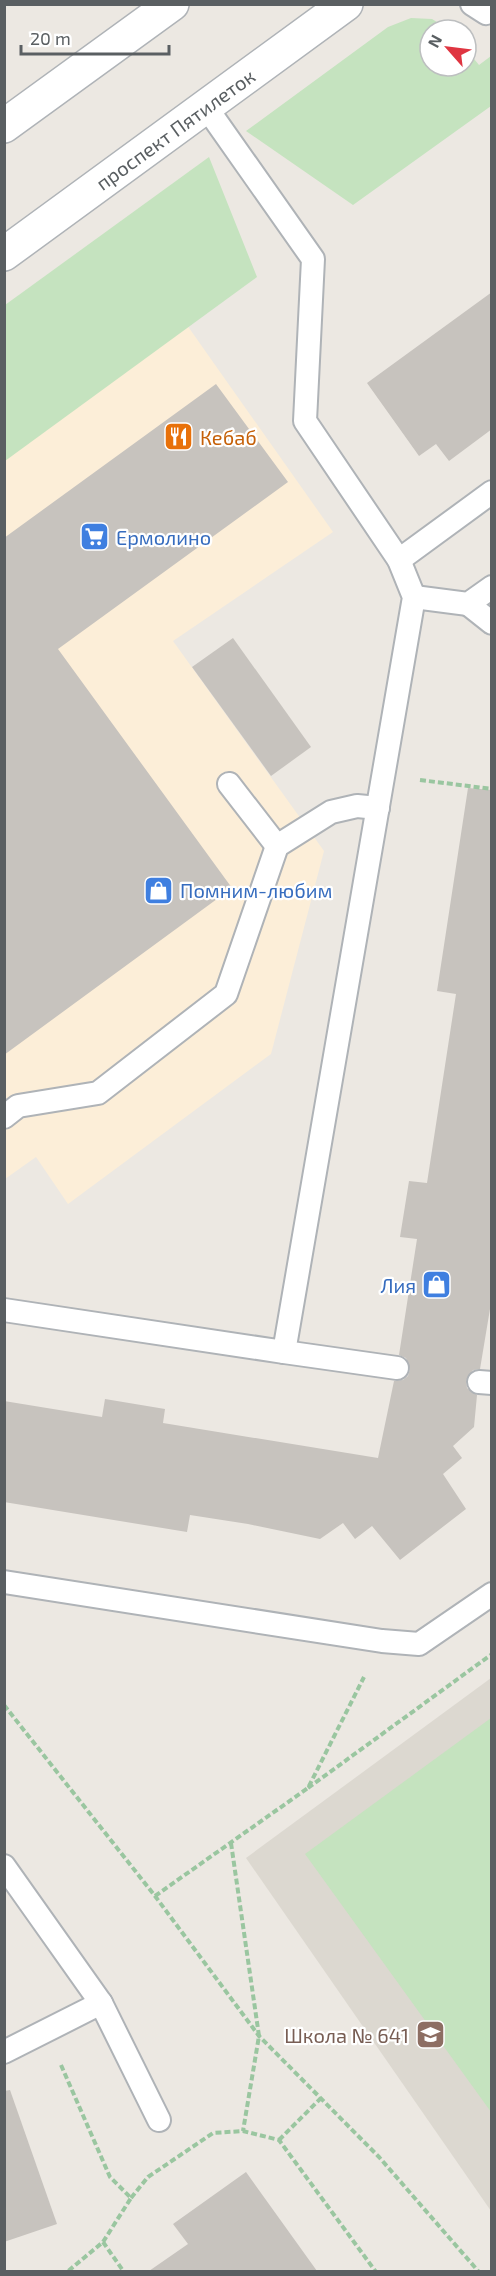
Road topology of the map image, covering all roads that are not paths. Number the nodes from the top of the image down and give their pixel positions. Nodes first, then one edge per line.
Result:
1 (172, 4) edge
2 (346, 4) edge
3 (472, 4) edge
4 (492, 9) edge
5 (206, 107) junction
6 (4, 126) edge
7 (4, 254) edge
8 (492, 492) edge
9 (399, 560) junction
10 (492, 587) edge
11 (414, 597) junction
12 (468, 604) junction
13 (492, 623) edge
14 (229, 784) dead end
15 (378, 808) junction
16 (277, 846) junction
17 (4, 1117) edge
18 (4, 1310) edge
19 (284, 1352) junction
20 (397, 1368) dead end
21 (4, 1582) edge
22 (492, 1594) edge
23 (4, 1866) edge
24 (101, 2003) junction
25 (4, 2052) edge
26 (159, 2120) dead end

1 - 6 street
2 - 5 street, проспект Пятилеток
3 - 4 lane
5 - 7 street, проспект Пятилеток
5 - 9 lane
8 - 9 lane
9 - 11 lane
10 - 12 lane
11 - 12 lane
11 - 15 lane
12 - 13 lane
14 - 16 lane
15 - 16 lane
15 - 19 lane
16 - 17 lane
18 - 19 lane
19 - 20 lane
21 - 22 lane
23 - 24 lane
24 - 25 lane
24 - 26 lane

